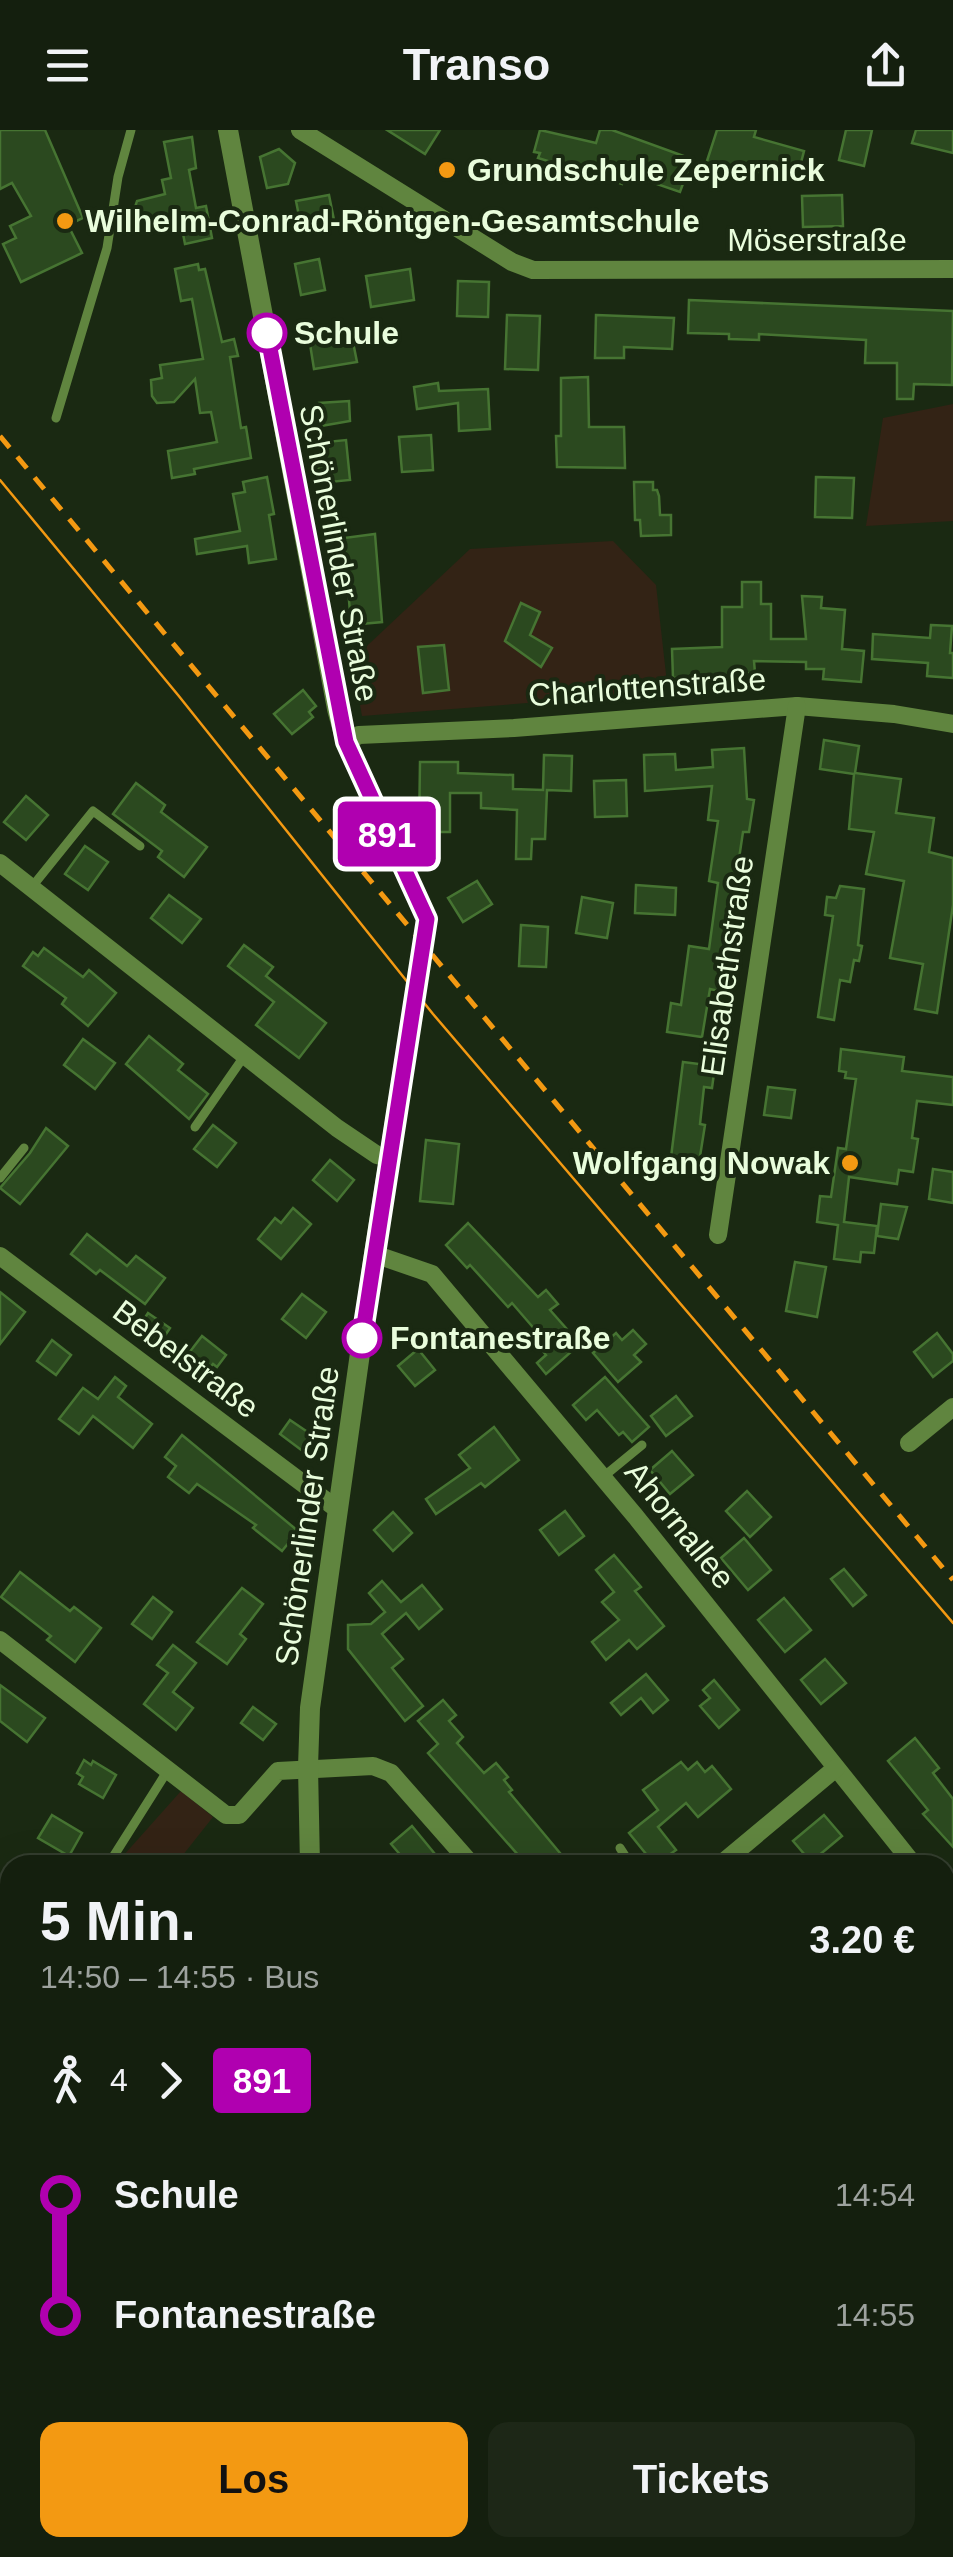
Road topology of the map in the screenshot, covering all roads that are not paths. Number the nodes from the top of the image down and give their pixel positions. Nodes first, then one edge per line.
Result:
1 (131, 130) edge
2 (228, 130) edge
3 (300, 130) edge
4 (953, 269) edge
5 (56, 418) dead end
6 (797, 706) junction
7 (953, 724) edge
8 (346, 742) junction
9 (140, 846) dead end
10 (0, 862) edge
11 (31, 888) junction
12 (245, 1056) junction
13 (195, 1127) dead end
14 (24, 1148) dead end
15 (390, 1158) junction
16 (0, 1178) edge
17 (718, 1235) dead end
18 (374, 1254) junction
19 (0, 1256) edge
20 (953, 1407) edge
21 (642, 1444) dead end
22 (909, 1444) dead end
23 (603, 1477) junction
24 (338, 1509) junction
25 (0, 1640) edge
26 (308, 1768) junction
27 (836, 1768) junction
28 (169, 1769) junction
29 (620, 1848) dead end
30 (114, 1855) edge
31 (310, 1855) edge
32 (463, 1855) edge
33 (625, 1855) edge
34 (732, 1855) edge
35 (906, 1855) edge

1 - 5 lane
2 - 8 street, Schönerlinder Straße
3 - 4 street, Möserstraße
6 - 7 street, Charlottenstraße
6 - 8 street, Charlottenstraße
6 - 17 street, Elisabethstraße
8 - 15 street, Schönerlinder Straße
9 - 11 lane
10 - 11 street
11 - 12 street
12 - 13 lane
12 - 15 street
14 - 16 lane
15 - 18 street, Schönerlinder Straße
18 - 23 street, Ahornallee
18 - 24 street, Schönerlinder Straße
19 - 24 street, Bebelstraße
20 - 22 street
21 - 23 lane
23 - 27 street, Ahornallee
24 - 26 street, Schönerlinder Straße
25 - 28 street
26 - 28 street
26 - 31 street, Schönerlinder Straße
26 - 32 street
27 - 34 street
27 - 35 street, Ahornallee
28 - 30 lane
29 - 33 lane

